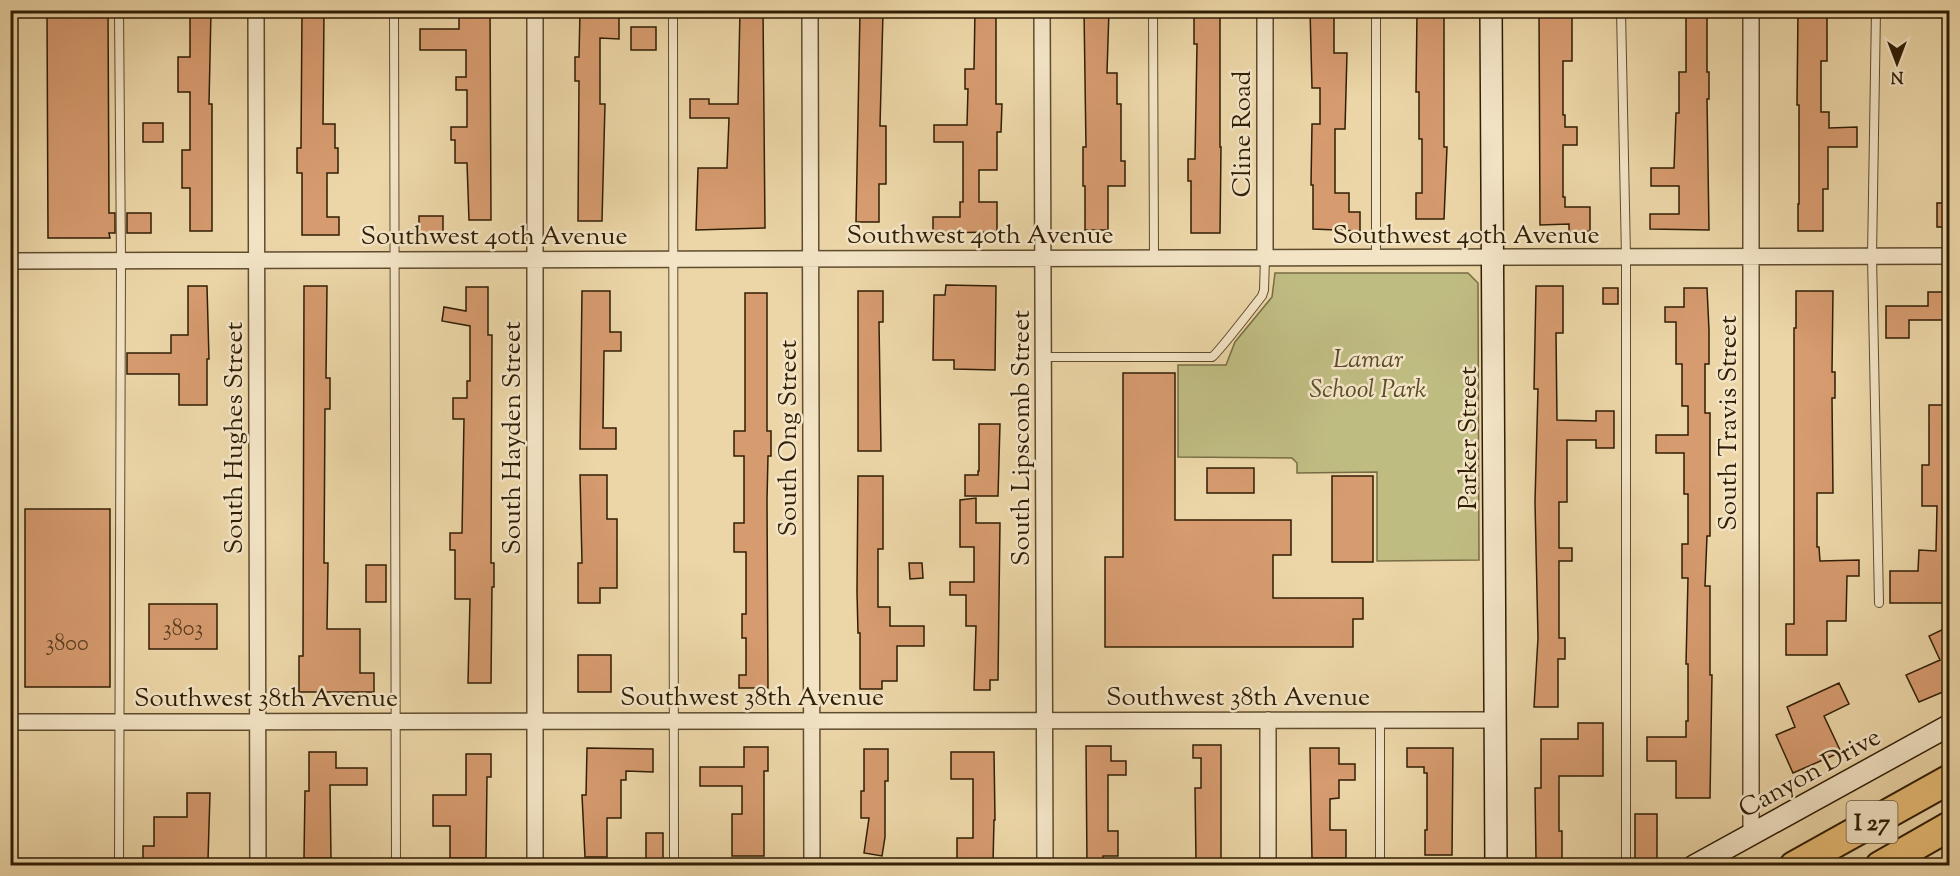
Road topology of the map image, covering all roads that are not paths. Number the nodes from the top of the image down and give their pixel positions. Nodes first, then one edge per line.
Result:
1 (119, 10) edge
2 (256, 10) edge
3 (394, 10) edge
4 (535, 10) edge
5 (673, 10) edge
6 (810, 10) edge
7 (1042, 10) edge
8 (1153, 10) edge
9 (1265, 10) edge
10 (1376, 10) edge
11 (1491, 10) edge
12 (1621, 10) edge
13 (1751, 10) edge
14 (1876, 10) edge
15 (1872, 256) junction
16 (1950, 256) edge
17 (1626, 257) junction
18 (1750, 257) junction
19 (535, 258) junction
20 (1043, 258) junction
21 (1154, 258) junction
22 (1265, 258) junction
23 (1376, 258) junction
24 (1493, 258) junction
25 (257, 259) junction
26 (395, 259) junction
27 (673, 259) junction
28 (811, 259) junction
29 (121, 260) junction
30 (10, 261) edge
31 (1044, 357) junction
32 (1879, 603) dead end
33 (534, 720) junction
34 (674, 720) junction
35 (812, 720) junction
36 (1044, 720) junction
37 (1268, 720) junction
38 (1380, 720) junction
39 (1494, 720) junction
40 (119, 721) junction
41 (396, 721) junction
42 (10, 722) edge
43 (258, 722) junction
44 (1950, 725) edge
45 (1950, 771) edge
46 (1950, 779) edge
47 (1950, 826) edge
48 (1861, 828) junction
49 (1751, 835) junction
50 (1950, 846) edge
51 (118, 866) edge
52 (258, 866) edge
53 (396, 866) edge
54 (535, 866) edge
55 (674, 866) edge
56 (812, 866) edge
57 (1045, 866) edge
58 (1268, 866) edge
59 (1380, 866) edge
60 (1496, 866) edge
61 (1626, 866) edge
62 (1694, 866) edge
63 (1794, 866) edge
64 (1880, 866) edge
65 (1901, 866) edge

1 - 29 lane
2 - 25 street, South Hughes Street
3 - 26 lane
4 - 19 street, South Hayden Street
5 - 27 lane
6 - 28 street, South Ong Street
7 - 20 street, South Lipscomb Street
8 - 21 lane
9 - 22 street, Cline Road
10 - 23 lane
11 - 24 main road, Parker Street
12 - 17 lane
13 - 18 street, South Travis Street
14 - 15 lane
15 - 16 street, Southwest 40th Avenue
15 - 18 street, Southwest 40th Avenue
15 - 32 lane
17 - 18 street, Southwest 40th Avenue
17 - 24 street, Southwest 40th Avenue
17 - 61 lane
18 - 49 street, South Travis Street
19 - 26 street, Southwest 40th Avenue
19 - 27 street, Southwest 40th Avenue
19 - 33 street, South Hayden Street
20 - 21 street, Southwest 40th Avenue
20 - 28 street, Southwest 40th Avenue
20 - 31 street, South Lipscomb Street
21 - 22 street, Southwest 40th Avenue
22 - 23 street, Southwest 40th Avenue
22 - 31 lane
23 - 24 street, Southwest 40th Avenue
24 - 39 main road, Parker Street
25 - 26 street, Southwest 40th Avenue
25 - 29 street, Southwest 40th Avenue
25 - 43 street, South Hughes Street
26 - 41 lane
27 - 28 street, Southwest 40th Avenue
27 - 34 lane
28 - 35 street, South Ong Street
29 - 30 street, Southwest 40th Avenue
29 - 40 lane
31 - 36 street, South Lipscomb Street
33 - 34 street, Southwest 38th Avenue
33 - 41 street, Southwest 38th Avenue
33 - 54 street, South Hayden Street
34 - 35 street, Southwest 38th Avenue
34 - 55 lane
35 - 36 street, Southwest 38th Avenue
35 - 56 street, South Ong Street
36 - 37 street, Southwest 38th Avenue
36 - 57 street, South Lipscomb Street
37 - 38 street, Southwest 38th Avenue
37 - 58 street
38 - 39 street, Southwest 38th Avenue
38 - 59 lane
39 - 60 main road, Parker Street
40 - 42 street, Southwest 38th Avenue
40 - 43 street, Southwest 38th Avenue
40 - 51 lane
41 - 43 street, Southwest 38th Avenue
41 - 53 lane
43 - 52 street, South Hughes Street
44 - 49 main road, Canyon Drive
45 - 48 highway
46 - 48 highway, I 27
47 - 64 highway, I 27
48 - 63 highway, I 27
49 - 62 main road, Canyon Drive
50 - 65 highway

